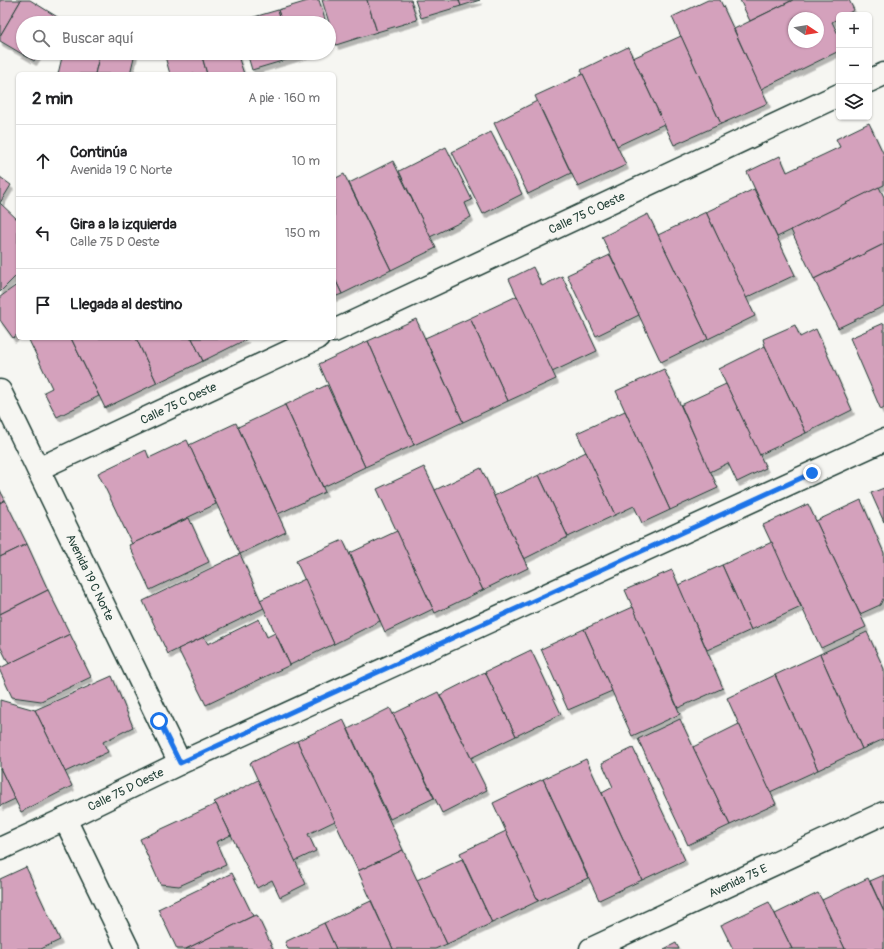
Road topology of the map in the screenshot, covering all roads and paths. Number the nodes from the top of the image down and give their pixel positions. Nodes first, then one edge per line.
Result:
1 (884, 74) edge
2 (872, 80) edge
3 (836, 96) edge
4 (336, 330) edge
5 (314, 340) edge
6 (0, 391) edge
7 (884, 440) edge
8 (38, 469) junction
9 (180, 763) junction
10 (884, 813) edge
11 (65, 819) junction
12 (0, 849) edge
13 (128, 949) edge
14 (591, 949) edge

1 - 2 street
3 - 4 street, Calle 75 C Oeste
5 - 8 street, Calle 75 C Oeste
6 - 8 street, Avenida 19 C Norte
7 - 9 street, Calle 75 D Oeste
8 - 9 street, Avenida 19 C Norte
9 - 11 street, Calle 75 D Oeste
10 - 14 street, Avenida 75 E
11 - 12 street, Calle 75 D Oeste
11 - 13 street

